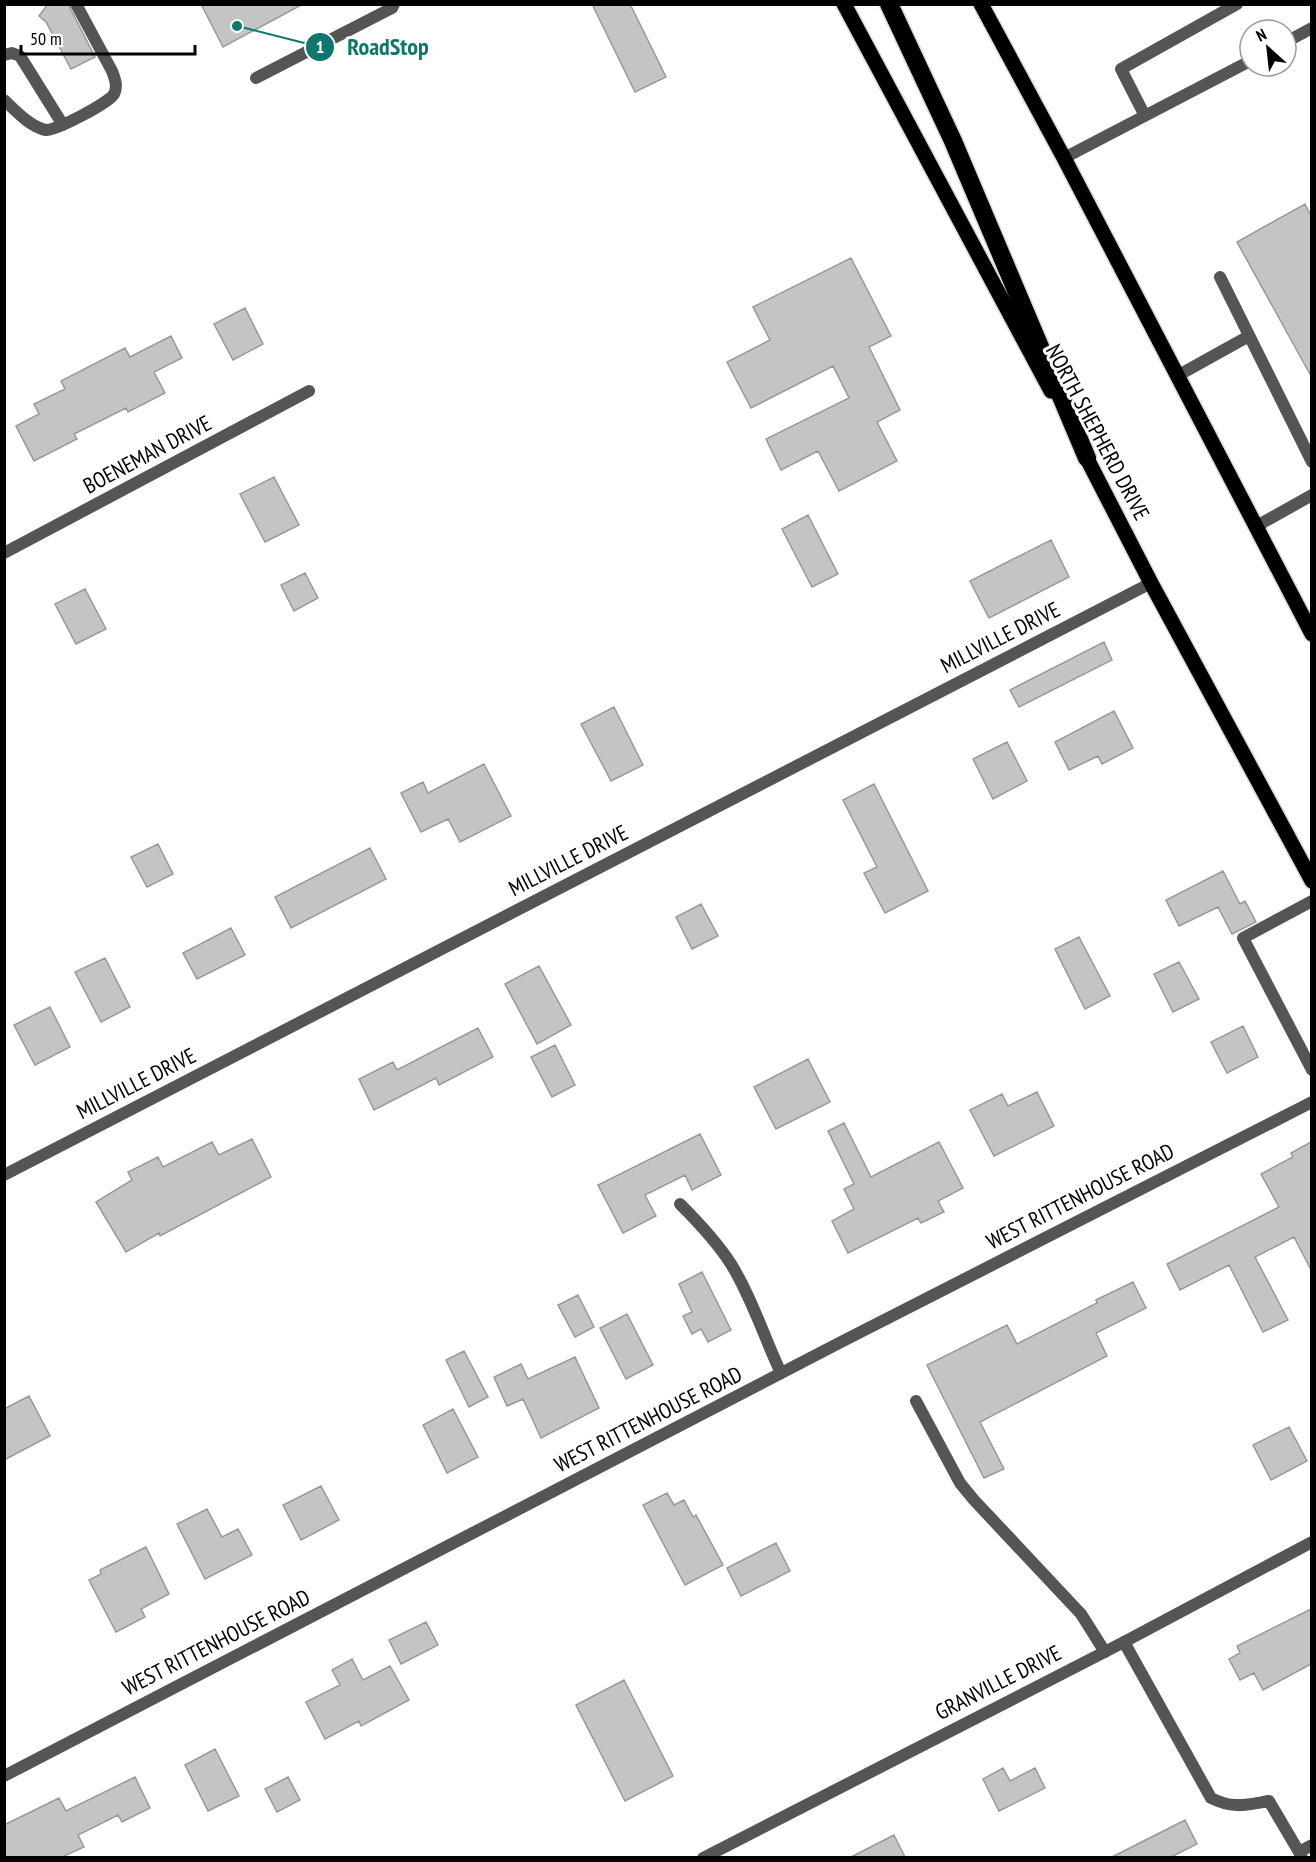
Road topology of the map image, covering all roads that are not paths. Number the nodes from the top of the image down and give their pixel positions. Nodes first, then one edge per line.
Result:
1 (76, 4) edge
2 (394, 4) edge
3 (844, 4) edge
4 (889, 4) edge
5 (981, 4) edge
6 (1237, 4) edge
7 (4, 55) edge
8 (1238, 67) edge
9 (256, 78) dead end
10 (4, 100) edge
11 (1145, 116) junction
12 (63, 125) junction
13 (1064, 158) junction
14 (1220, 277) dead end
15 (1249, 336) junction
16 (1177, 376) junction
17 (309, 391) dead end
18 (1087, 458) junction
19 (1311, 462) edge
20 (1311, 495) edge
21 (1255, 527) junction
22 (4, 553) edge
23 (1151, 583) junction
24 (1311, 634) edge
25 (1311, 881) edge
26 (1311, 901) edge
27 (1311, 1070) edge
28 (1311, 1102) edge
29 (4, 1174) edge
30 (681, 1204) dead end
31 (781, 1373) junction
32 (916, 1401) dead end
33 (1311, 1542) edge
34 (1124, 1642) junction
35 (1105, 1652) junction
36 (4, 1776) edge
37 (1311, 1845) edge
38 (1300, 1855) edge
39 (703, 1857) edge

1 - 12 street
2 - 9 street
3 - 18 main road, NORTH SHEPHERD DRIVE
4 - 18 highway
5 - 13 main road
6 - 11 street
7 - 12 street
8 - 11 street
10 - 12 street
11 - 13 street
13 - 16 main road
14 - 15 street
15 - 16 street
15 - 19 street
16 - 21 main road
17 - 22 street, BOENEMAN DRIVE
18 - 23 main road, NORTH SHEPHERD DRIVE
20 - 21 street
21 - 24 main road
23 - 25 main road, NORTH SHEPHERD DRIVE
23 - 29 street, MILLVILLE DRIVE
26 - 27 street
28 - 31 street, WEST RITTENHOUSE ROAD
30 - 31 street
31 - 36 street, WEST RITTENHOUSE ROAD
32 - 35 street
33 - 34 street, GRANVILLE DRIVE
34 - 35 street, GRANVILLE DRIVE
34 - 38 street
35 - 39 street, GRANVILLE DRIVE
37 - 38 street

